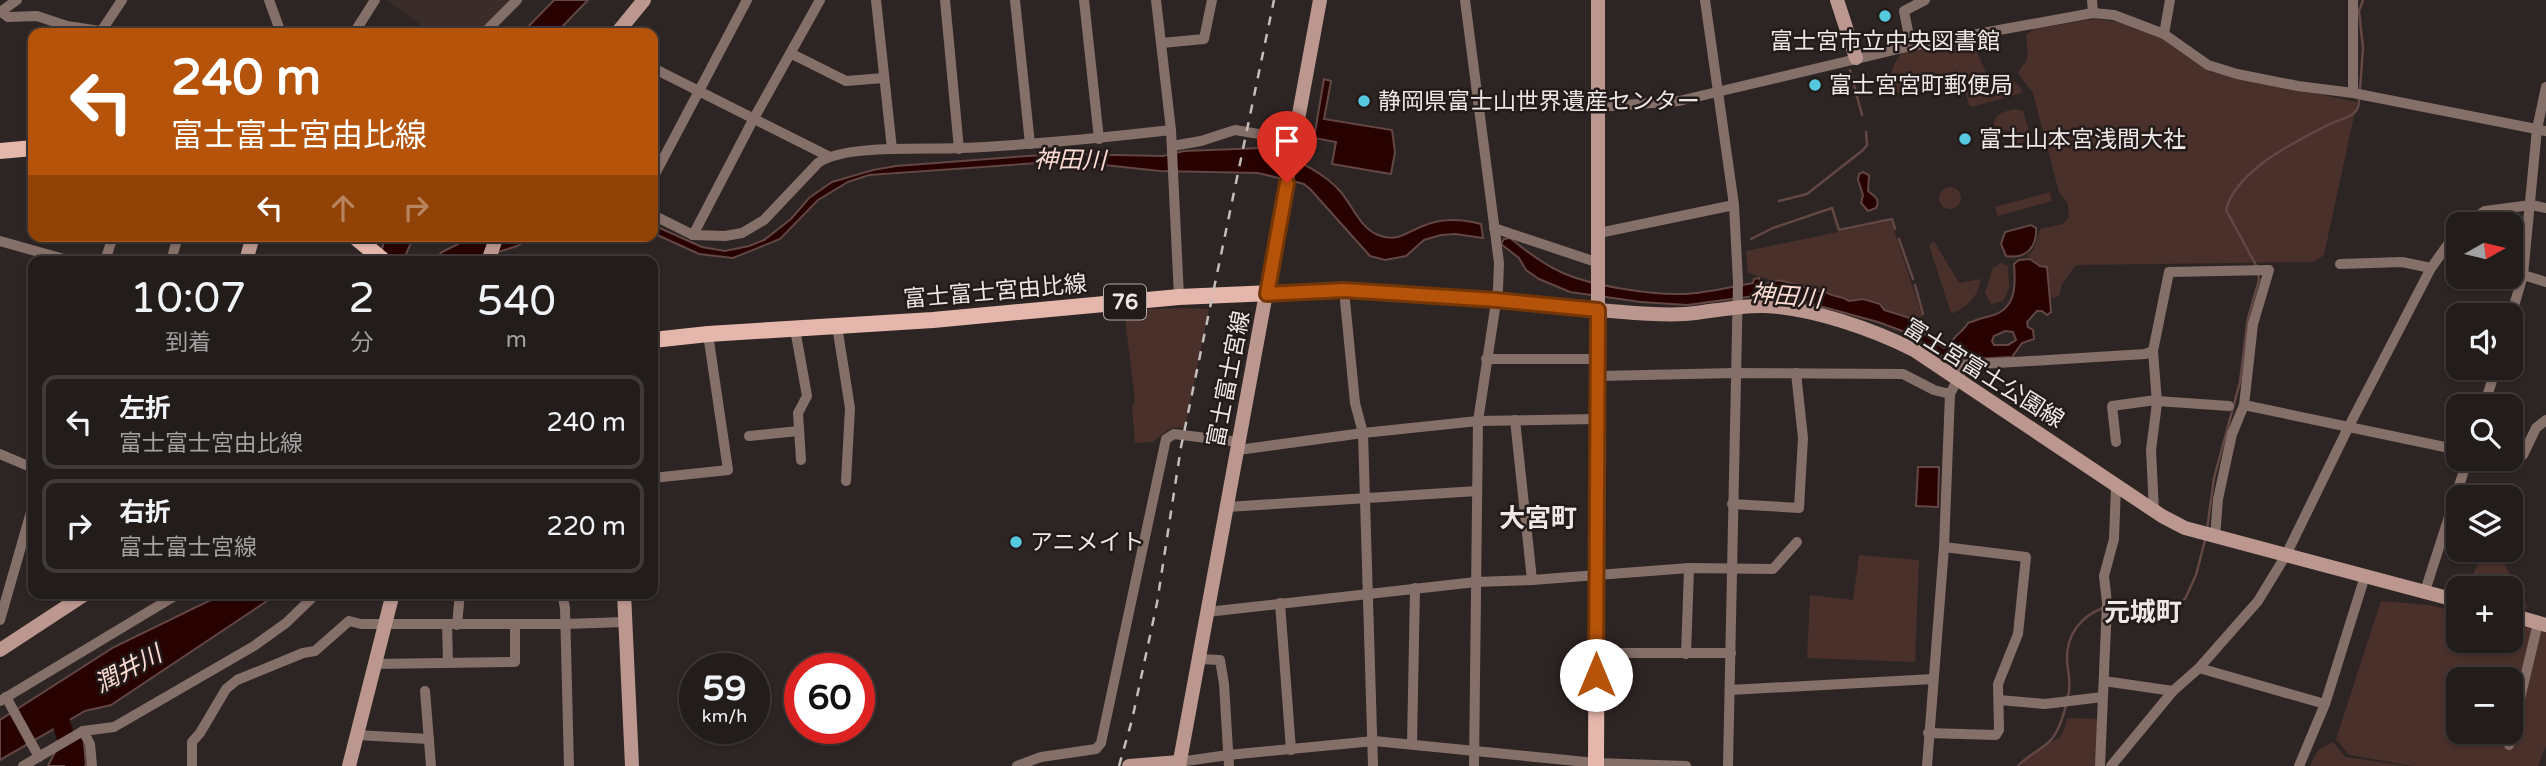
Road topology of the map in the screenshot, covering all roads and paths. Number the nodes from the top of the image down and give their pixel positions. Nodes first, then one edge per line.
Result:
1 (18, 0) edge
2 (122, 0) edge
3 (269, 0) edge
4 (375, 0) edge
5 (517, 0) edge
6 (644, 0) edge
7 (747, 0) edge
8 (820, 0) edge
9 (876, 0) edge
10 (945, 0) edge
11 (1015, 0) edge
12 (1084, 0) edge
13 (1156, 0) edge
14 (1212, 0) edge
15 (1320, 0) edge
16 (1465, 0) edge
17 (1598, 0) edge
18 (1705, 0) edge
19 (1837, 0) edge
20 (1925, 0) edge
21 (2092, 0) edge
22 (2170, 0) edge
23 (2353, 0) edge
24 (0, 12) edge
25 (2093, 13) junction
26 (78, 28) edge
27 (103, 28) edge
28 (279, 28) edge
29 (357, 28) edge
30 (489, 28) edge
31 (621, 28) edge
32 (2164, 33) junction
33 (1161, 43) junction
34 (1911, 46) junction
35 (792, 54) junction
36 (1856, 58) junction
37 (658, 70) edge
38 (884, 78) junction
39 (2546, 87) edge
40 (699, 91) junction
41 (1719, 93) junction
42 (2353, 93) junction
43 (1598, 107) junction
44 (753, 120) junction
45 (1171, 130) junction
46 (2541, 130) edge
47 (1099, 139) junction
48 (1294, 140) junction
49 (1030, 144) junction
50 (28, 148) edge
51 (892, 149) junction
52 (959, 149) junction
53 (1172, 149) junction
54 (0, 151) edge
55 (828, 156) junction
56 (658, 169) edge
57 (1734, 205) junction
58 (2531, 205) junction
59 (2546, 208) edge
60 (2484, 212) edge
61 (658, 218) edge
62 (1494, 228) junction
63 (1599, 233) junction
64 (693, 235) junction
65 (0, 241) edge
66 (363, 242) edge
67 (2446, 247) edge
68 (53, 256) edge
69 (378, 256) edge
70 (2524, 259) edge
71 (1599, 262) junction
72 (2340, 264) dead end
73 (2431, 268) junction
74 (2524, 276) edge
75 (2546, 282) edge
76 (1344, 290) junction
77 (1267, 294) junction
78 (1179, 298) junction
79 (1496, 300) junction
80 (1598, 304) junction
81 (1738, 304) junction
82 (837, 326) junction
83 (795, 329) junction
84 (708, 334) junction
85 (658, 339) edge
86 (2153, 351) junction
87 (1486, 359) junction
88 (1599, 359) junction
89 (1734, 373) junction
90 (1796, 373) junction
91 (1599, 376) junction
92 (1956, 379) junction
93 (1950, 394) junction
94 (2157, 401) junction
95 (2244, 405) junction
96 (2229, 406) dead end
97 (1598, 419) junction
98 (1515, 420) junction
99 (2546, 420) edge
100 (1478, 421) junction
101 (2348, 428) junction
102 (798, 431) junction
103 (1363, 433) junction
104 (749, 436) dead end
105 (2116, 442) dead end
106 (1238, 446) junction
107 (2446, 447) edge
108 (0, 454) edge
109 (2523, 455) edge
110 (801, 460) dead end
111 (28, 466) edge
112 (2464, 471) edge
113 (658, 477) edge
114 (846, 481) dead end
115 (2116, 486) junction
116 (1477, 491) junction
117 (1365, 497) junction
118 (1732, 504) junction
119 (1227, 507) junction
120 (2154, 512) junction
121 (28, 522) edge
122 (2210, 535) junction
123 (1797, 542) dead end
124 (1944, 547) junction
125 (2286, 555) junction
126 (1732, 567) junction
127 (1689, 568) junction
128 (1597, 575) junction
129 (2365, 576) junction
130 (1532, 580) junction
131 (1476, 582) junction
132 (1415, 588) junction
133 (2425, 591) junction
134 (1369, 595) junction
135 (2446, 597) edge
136 (170, 599) edge
137 (311, 599) edge
138 (391, 599) edge
139 (458, 599) edge
140 (563, 599) edge
141 (624, 599) edge
142 (68, 600) edge
143 (1280, 603) junction
144 (1208, 612) junction
145 (2523, 618) edge
146 (0, 620) edge
147 (624, 621) junction
148 (385, 623) junction
149 (452, 624) junction
150 (515, 624) junction
151 (565, 624) junction
152 (2542, 624) edge
153 (0, 650) edge
154 (1596, 653) junction
155 (1731, 653) junction
156 (1686, 654) junction
157 (1199, 659) junction
158 (448, 662) junction
159 (374, 664) junction
160 (2199, 668) junction
161 (1933, 679) junction
162 (2104, 681) junction
163 (2523, 684) edge
164 (1730, 690) junction
165 (425, 691) dead end
166 (2173, 691) junction
167 (2102, 697) junction
168 (3, 699) edge
169 (1999, 699) junction
170 (2325, 704) junction
171 (83, 731) junction
172 (1928, 733) junction
173 (357, 735) junction
174 (429, 739) junction
175 (1374, 741) junction
176 (1412, 744) junction
177 (1291, 750) junction
178 (1474, 751) junction
179 (37, 753) junction
180 (1229, 760) edge
181 (1179, 764) edge
182 (1596, 764) edge
183 (23, 766) edge
184 (92, 766) edge
185 (192, 766) edge
186 (349, 766) edge
187 (431, 766) edge
188 (569, 766) edge
189 (632, 766) edge
190 (1017, 766) edge
191 (1129, 766) edge
192 (1373, 766) edge
193 (1474, 766) edge
194 (1686, 766) edge
195 (1728, 766) edge
196 (1927, 766) edge
197 (2100, 766) edge
198 (2111, 766) edge
199 (2299, 766) edge

1 - 24 street
2 - 27 street
3 - 28 street
4 - 29 street
5 - 30 street
6 - 31 main road
7 - 40 street
8 - 35 street
9 - 38 street
10 - 52 street
11 - 49 street
12 - 47 street
13 - 33 street
14 - 33 street
15 - 48 main road, 富士富士宮線
16 - 62 street
17 - 43 main road
18 - 41 street
19 - 36 main road
20 - 34 street
21 - 25 street
22 - 32 street
23 - 42 street
24 - 26 street
25 - 32 street
25 - 34 street
32 - 42 street
33 - 45 street
34 - 36 street
35 - 38 street
35 - 44 street
36 - 41 street
37 - 40 street
38 - 51 street
39 - 46 street
40 - 44 street
40 - 56 street
41 - 43 street
41 - 57 street
42 - 46 street
43 - 63 main road
44 - 55 street
44 - 64 street
45 - 47 street
45 - 53 street
46 - 58 street
47 - 49 street
48 - 53 street
48 - 77 main road, 富士富士宮線
49 - 52 street
50 - 54 main road
51 - 52 street
51 - 55 street
53 - 78 street
55 - 64 street
57 - 63 street
57 - 81 street
58 - 59 street
58 - 60 street
58 - 70 street
61 - 64 street
62 - 71 street
62 - 79 street
63 - 71 main road
65 - 68 street
66 - 69 main road
67 - 73 street
71 - 80 main road
72 - 73 street
73 - 101 street
74 - 75 street
76 - 77 main road, 富士富士宮由比線 / 76
76 - 79 main road, 富士富士宮由比線 / 76
76 - 103 street
77 - 78 main road, 富士富士宮由比線 / 76
77 - 106 main road, 富士富士宮線
78 - 82 main road, 富士富士宮由比線 / 76
79 - 80 main road, 富士富士宮由比線 / 76
79 - 87 street
80 - 81 main road, 富士宮富士公園線
80 - 88 main road
81 - 89 street
81 - 92 main road, 富士宮富士公園線
82 - 83 main road, 富士富士宮由比線 / 76
82 - 114 street
83 - 84 main road, 富士富士宮由比線 / 76
83 - 102 street
84 - 85 main road, 富士富士宮由比線 / 76
84 - 113 street
86 - 92 street
86 - 94 street
86 - 95 street
87 - 88 street
87 - 100 street
88 - 91 main road
89 - 90 street
89 - 91 street
89 - 118 street
90 - 93 street
90 - 118 street
91 - 97 main road
92 - 93 street
92 - 115 main road, 富士宮富士公園線
93 - 124 street
94 - 96 street
94 - 105 street
94 - 120 street
95 - 101 street
95 - 122 street
97 - 98 street
97 - 128 main road
98 - 100 street
98 - 130 street
99 - 109 street
100 - 103 street
100 - 116 street
101 - 107 street
101 - 125 street
102 - 104 street
102 - 110 street
103 - 106 street
103 - 117 street
106 - 119 main road, 富士富士宮線
106 - 190 street
108 - 111 street
112 - 133 street
115 - 120 main road, 富士宮富士公園線
115 - 162 street
116 - 117 street
116 - 131 street
117 - 119 street
117 - 134 street
118 - 126 street
119 - 144 main road, 富士富士宮線
120 - 122 main road, 富士宮富士公園線
121 - 146 street
122 - 125 main road, 富士宮富士公園線
123 - 126 street
124 - 161 street
124 - 169 street
125 - 129 main road, 富士宮富士公園線
125 - 160 street
126 - 127 street
126 - 155 street
127 - 128 street
127 - 156 street
128 - 130 street
128 - 154 main road
129 - 133 main road, 富士宮富士公園線
129 - 170 street
130 - 131 street
131 - 132 street
131 - 178 street
132 - 134 street
132 - 176 street
133 - 135 main road, 富士宮富士公園線
134 - 143 street
134 - 175 street
136 - 168 street
137 - 171 street
138 - 148 main road
139 - 149 street
140 - 151 street
141 - 147 main road
142 - 153 main road
143 - 144 street
143 - 177 street
144 - 157 main road, 富士富士宮線
145 - 152 main road
147 - 151 street
147 - 189 main road
148 - 149 street
148 - 159 main road
148 - 185 street
149 - 150 street
149 - 158 street
150 - 151 street
150 - 158 street
151 - 188 street
152 - 163 street
154 - 156 street
154 - 182 main road
155 - 156 street
155 - 164 street
157 - 180 street
157 - 181 main road, 富士富士宮線
158 - 159 street
159 - 173 main road
160 - 166 street
160 - 170 street
161 - 164 street
161 - 172 street
162 - 166 street
162 - 167 street
164 - 195 street
165 - 174 street
166 - 198 street
167 - 169 street
167 - 197 street
168 - 179 street
169 - 172 street
170 - 199 street
171 - 179 street
171 - 184 street
172 - 196 street
173 - 174 street
173 - 186 main road
174 - 187 street
175 - 176 street
175 - 177 street
175 - 192 street
176 - 178 street
177 - 180 street
178 - 182 street
178 - 193 street
179 - 183 street
180 - 181 street
181 - 191 main road
182 - 194 street

